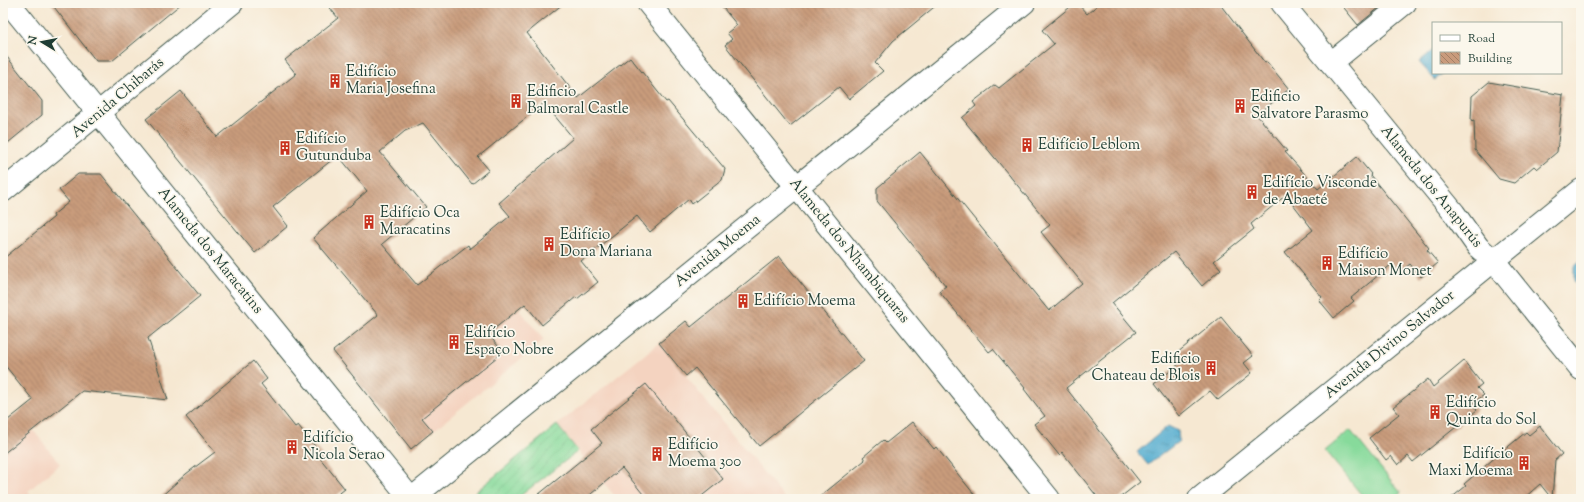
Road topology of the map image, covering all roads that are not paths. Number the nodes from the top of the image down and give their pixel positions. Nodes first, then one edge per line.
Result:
1 (9, 3) edge
2 (232, 3) edge
3 (648, 3) edge
4 (1024, 3) edge
5 (1282, 3) edge
6 (1405, 3) edge
7 (1331, 64) junction
8 (99, 114) junction
9 (797, 187) junction
10 (1581, 190) edge
11 (3, 191) edge
12 (1494, 261) junction
13 (1581, 369) edge
14 (411, 499) edge
15 (1049, 499) edge
16 (1199, 499) edge

1 - 8 street, Alameda dos Maracatins
2 - 8 street, Avenida Chibarás
3 - 9 street, Alameda dos Nhambiquaras
4 - 9 street, Avenida Moema
5 - 7 street, Alameda dos Anapurús
6 - 7 street
7 - 12 street, Alameda dos Anapurús
8 - 11 street, Avenida Chibarás
8 - 14 street, Alameda dos Maracatins
9 - 14 street, Avenida Moema
9 - 15 street, Alameda dos Nhambiquaras
10 - 12 street, Avenida Divino Salvador
12 - 13 street, Alameda dos Anapurús
12 - 16 street, Avenida Divino Salvador

